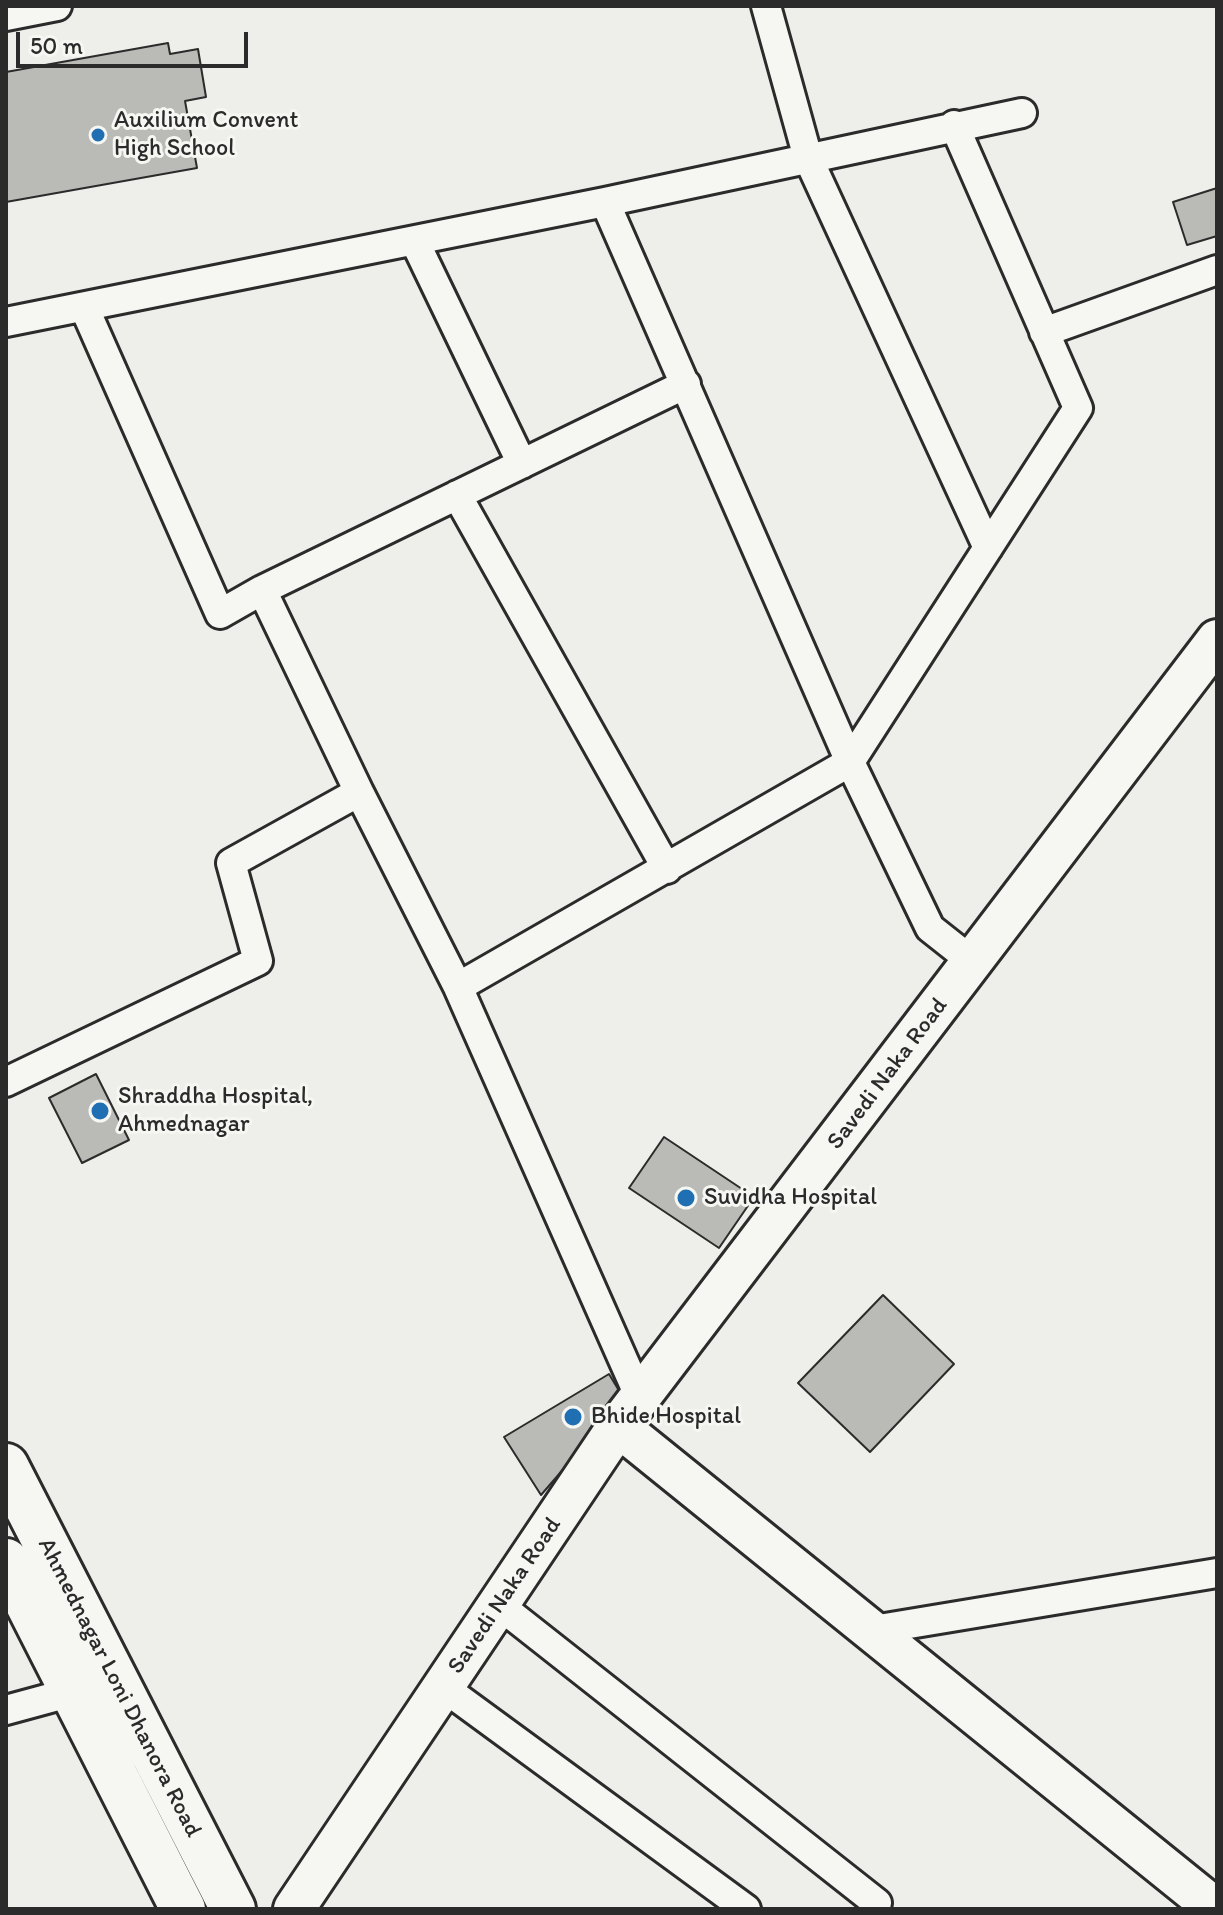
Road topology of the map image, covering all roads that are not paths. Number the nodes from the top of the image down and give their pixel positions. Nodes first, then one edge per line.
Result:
1 (57, 6) edge
2 (766, 6) edge
3 (6, 16) edge
4 (1022, 113) dead end
5 (954, 125) junction
6 (808, 158) junction
7 (605, 202) junction
8 (415, 242) junction
9 (1217, 270) edge
10 (84, 307) junction
11 (6, 322) edge
12 (1044, 332) junction
13 (686, 384) junction
14 (522, 464) junction
15 (457, 495) junction
16 (988, 548) junction
17 (262, 590) junction
18 (1217, 640) edge
19 (850, 762) junction
20 (359, 792) junction
21 (667, 869) junction
22 (973, 962) junction
23 (458, 987) junction
24 (6, 1082) edge
25 (630, 1413) junction
26 (6, 1466) edge
27 (6, 1561) edge
28 (1217, 1573) edge
29 (499, 1605) junction
30 (873, 1630) junction
31 (113, 1677) junction
32 (443, 1687) junction
33 (73, 1693) junction
34 (6, 1710) edge
35 (877, 1903) dead end
36 (183, 1909) edge
37 (233, 1909) edge
38 (294, 1909) edge
39 (746, 1909) edge
40 (1216, 1909) edge

1 - 3 street
2 - 6 street
4 - 5 street
5 - 6 street
5 - 12 street
6 - 7 street
6 - 16 street
7 - 8 street
7 - 13 street
8 - 10 street
8 - 14 street
9 - 12 street
10 - 11 street
10 - 17 street
12 - 16 street
13 - 14 street
13 - 19 street
14 - 15 street
15 - 17 street
15 - 21 street
16 - 19 street
17 - 20 street
18 - 22 street, Savedi Naka Road
19 - 21 street
19 - 22 street
20 - 23 street
20 - 24 street
21 - 23 street
22 - 25 street, Savedi Naka Road
23 - 25 street
25 - 29 street, Savedi Naka Road
25 - 30 street
26 - 31 main road, Ahmednagar Loni Dhanora Road
27 - 33 main road, Ahmednagar Loni Dhanora Road
28 - 30 street
29 - 32 street, Savedi Naka Road
29 - 35 street
30 - 40 street
31 - 33 street
31 - 37 main road, Ahmednagar Loni Dhanora Road
32 - 38 street, Savedi Naka Road
32 - 39 street
33 - 34 street
33 - 36 main road, Ahmednagar Loni Dhanora Road

